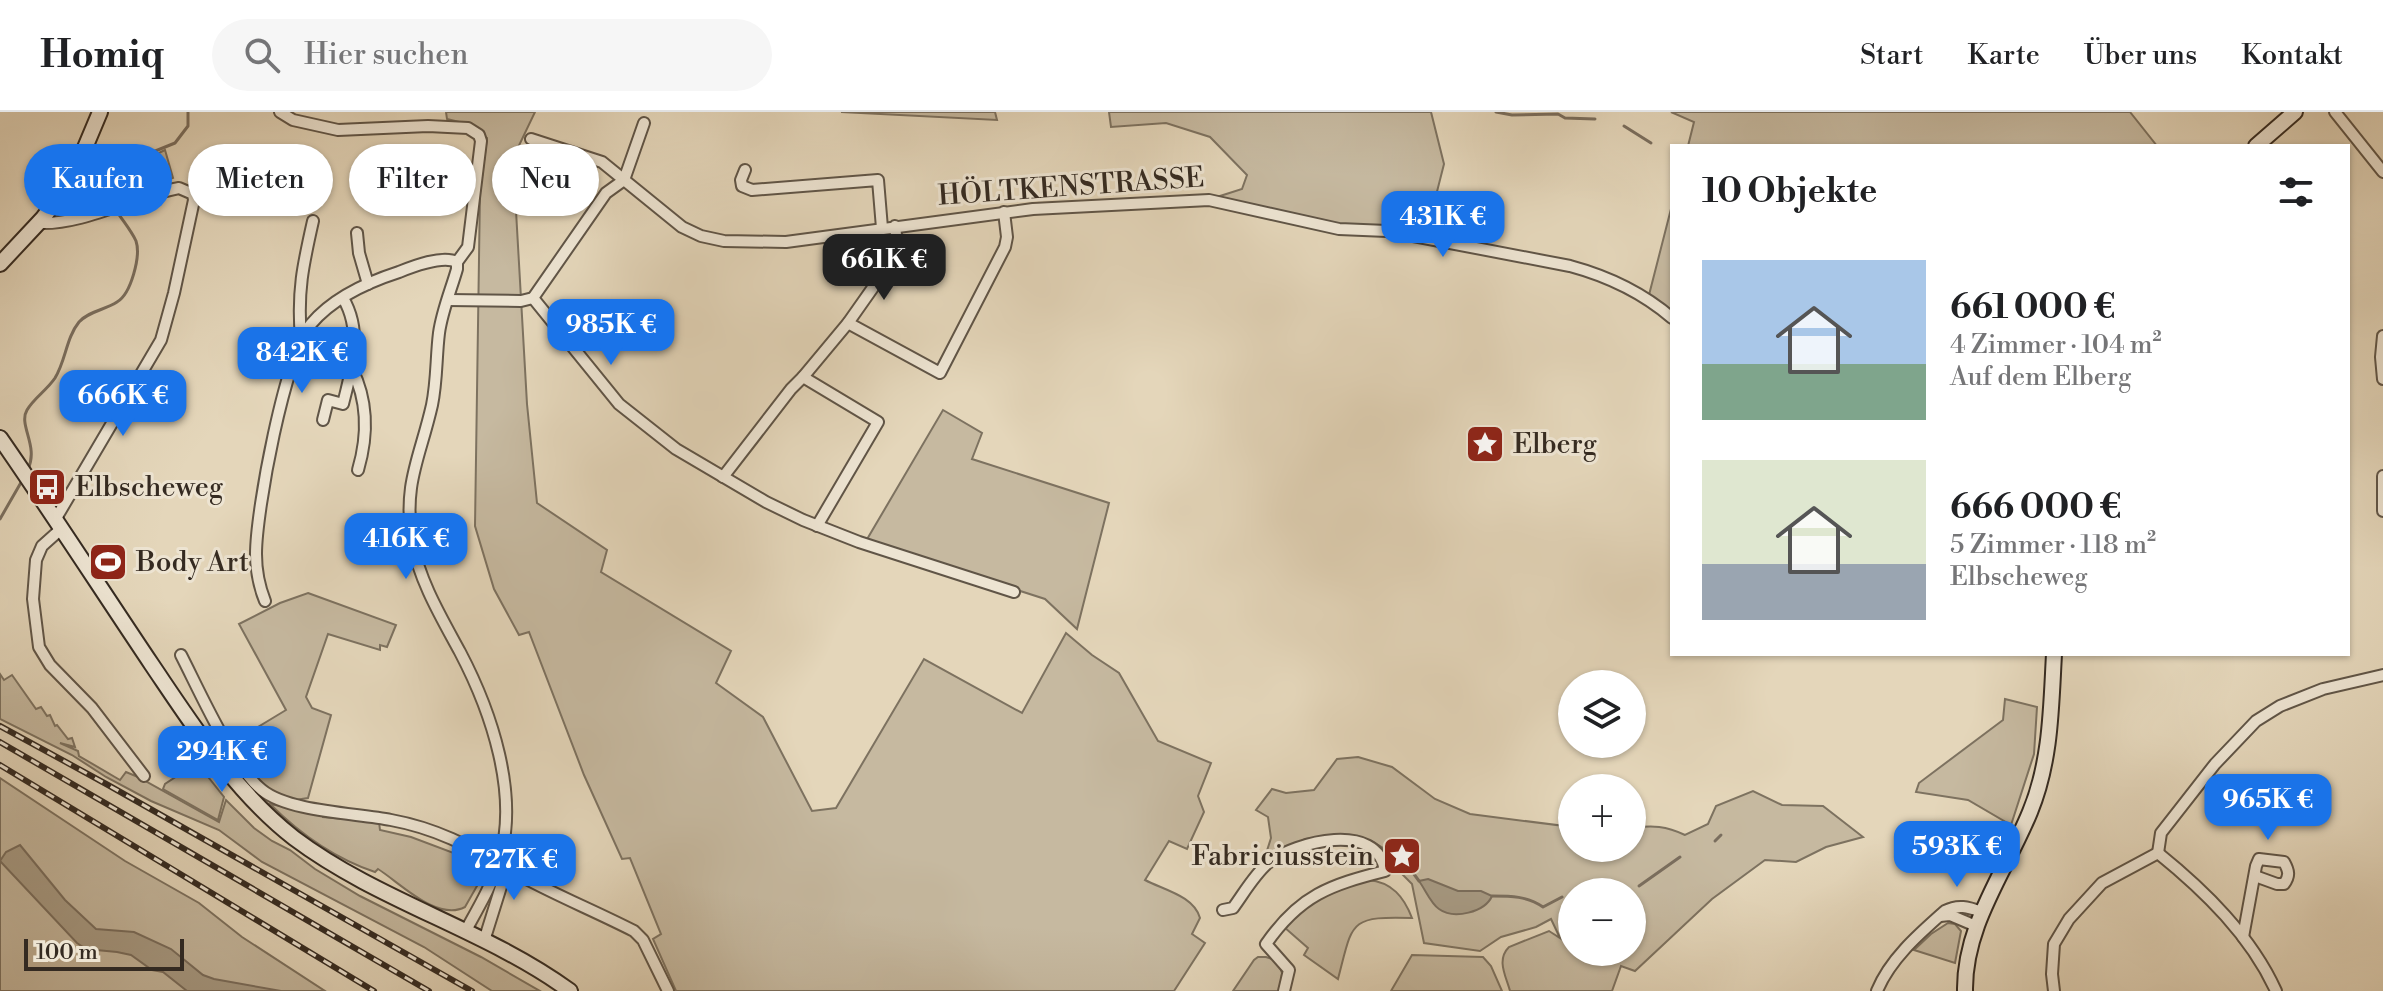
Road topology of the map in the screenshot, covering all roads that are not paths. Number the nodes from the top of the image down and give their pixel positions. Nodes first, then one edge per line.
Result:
1 (100, 112) edge
2 (280, 112) edge
3 (2295, 112) edge
4 (2335, 112) edge
5 (644, 123) dead end
6 (531, 139) dead end
7 (2258, 144) edge
8 (745, 170) dead end
9 (2383, 172) edge
10 (624, 180) junction
11 (1004, 212) junction
12 (313, 221) dead end
13 (39, 223) junction
14 (895, 226) junction
15 (882, 228) junction
16 (357, 233) dead end
17 (457, 262) junction
18 (0, 264) edge
19 (368, 284) junction
20 (343, 298) junction
21 (533, 298) junction
22 (448, 300) junction
23 (1670, 316) edge
24 (848, 323) junction
25 (2383, 336) edge
26 (301, 339) junction
27 (352, 369) junction
28 (803, 377) junction
29 (2383, 379) edge
30 (323, 420) dead end
31 (0, 438) edge
32 (358, 470) dead end
33 (2383, 476) edge
34 (723, 477) junction
35 (2383, 511) edge
36 (58, 525) junction
37 (817, 526) junction
38 (1014, 592) dead end
39 (265, 601) dead end
40 (181, 655) dead end
41 (2054, 656) edge
42 (2383, 675) edge
43 (144, 776) dead end
44 (2158, 853) junction
45 (499, 862) junction
46 (2255, 876) dead end
47 (1223, 910) dead end
48 (1979, 919) junction
49 (465, 932) junction
50 (2243, 937) junction
51 (484, 941) junction
52 (570, 991) edge
53 (668, 991) edge
54 (1284, 991) edge
55 (1877, 991) edge
56 (1965, 991) edge
57 (2054, 991) edge
58 (2276, 991) edge

1 - 13 main road
2 - 17 street
3 - 7 main road
4 - 9 street
5 - 10 street
6 - 10 street, HÖLTKENSTRASSE
8 - 15 street
10 - 15 street, HÖLTKENSTRASSE
10 - 21 street
11 - 14 street, HÖLTKENSTRASSE
11 - 23 street, HÖLTKENSTRASSE
11 - 24 street
12 - 26 street
13 - 18 main road
13 - 36 street
14 - 15 street, HÖLTKENSTRASSE
14 - 24 street
16 - 19 street
17 - 19 street
17 - 22 street
19 - 20 street
20 - 26 street
20 - 27 street
21 - 22 street
21 - 34 street
22 - 45 street
24 - 28 street
25 - 29 street
26 - 39 street
27 - 30 street
27 - 32 street
28 - 34 street
28 - 37 street
31 - 36 main road
33 - 35 street
34 - 37 street
36 - 43 street
36 - 49 main road
37 - 38 street
40 - 45 street
41 - 48 main road
42 - 44 street
44 - 50 street
44 - 57 street
45 - 49 street
45 - 51 street
45 - 53 street
46 - 50 street
47 - 54 street
48 - 55 street
48 - 56 main road
49 - 51 main road
50 - 58 street
51 - 52 main road

